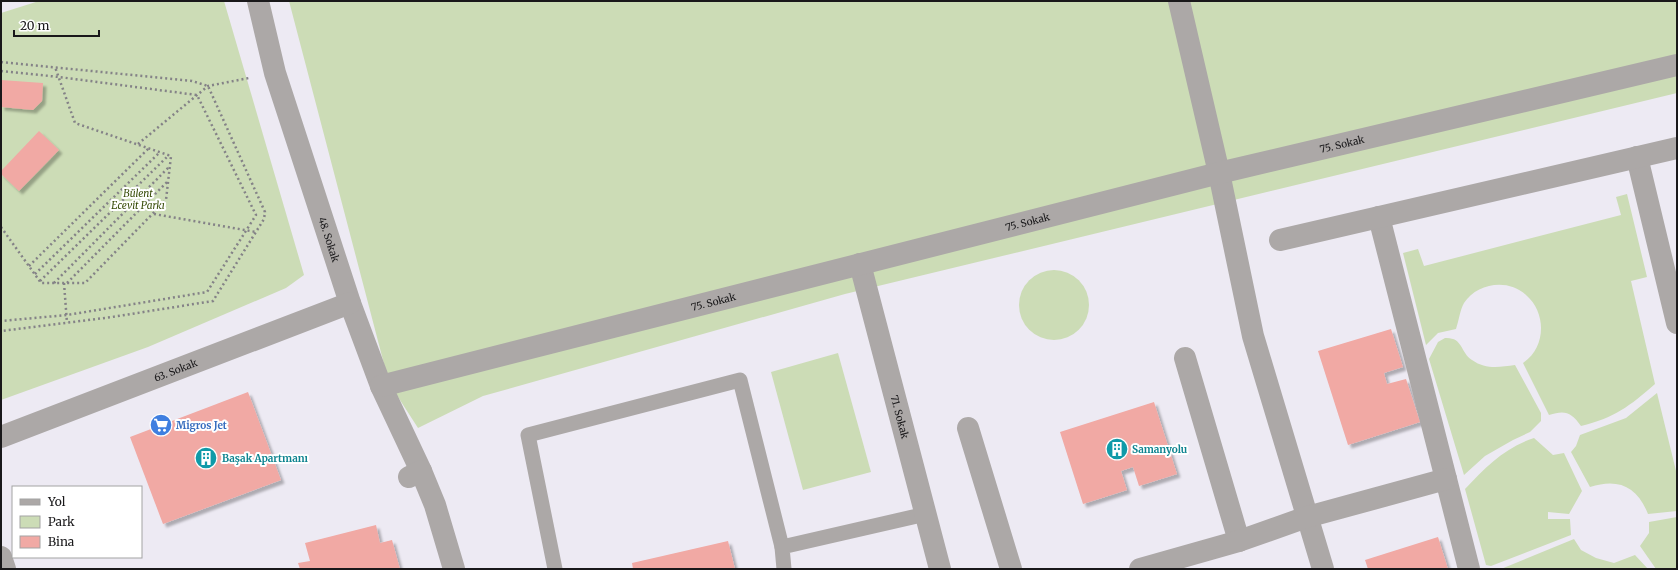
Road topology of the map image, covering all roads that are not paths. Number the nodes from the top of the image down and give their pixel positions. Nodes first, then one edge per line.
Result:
1 (258, 1) edge
2 (1179, 1) edge
3 (1677, 66) edge
4 (1677, 148) edge
5 (1637, 157) junction
6 (1219, 173) junction
7 (1379, 217) junction
8 (1280, 240) dead end
9 (860, 264) junction
10 (350, 303) junction
11 (1677, 323) edge
12 (1185, 358) dead end
13 (381, 386) junction
14 (968, 428) dead end
15 (1, 438) edge
16 (1446, 479) junction
17 (926, 514) junction
18 (1307, 517) junction
19 (1239, 541) junction
20 (782, 548) junction
21 (1, 557) edge
22 (5, 569) edge
23 (454, 569) edge
24 (555, 569) edge
25 (784, 569) edge
26 (940, 569) edge
27 (1011, 569) edge
28 (1140, 569) edge
29 (1323, 569) edge
30 (1468, 569) edge

1 - 10 street, 48. Sokak
2 - 6 street
3 - 6 street, 75. Sokak
4 - 5 street
5 - 7 street
5 - 11 street
6 - 9 street, 75. Sokak
6 - 18 street
7 - 8 street
7 - 16 street
9 - 13 street, 75. Sokak
9 - 17 street, 71. Sokak
10 - 13 street, 48. Sokak
10 - 15 street, 63. Sokak
12 - 19 street
13 - 23 street, 48. Sokak
14 - 27 street
16 - 18 street
16 - 30 street
17 - 20 lane
17 - 26 street, 71. Sokak
18 - 19 street
18 - 29 street
19 - 28 street
20 - 24 lane
20 - 25 lane
21 - 22 street

